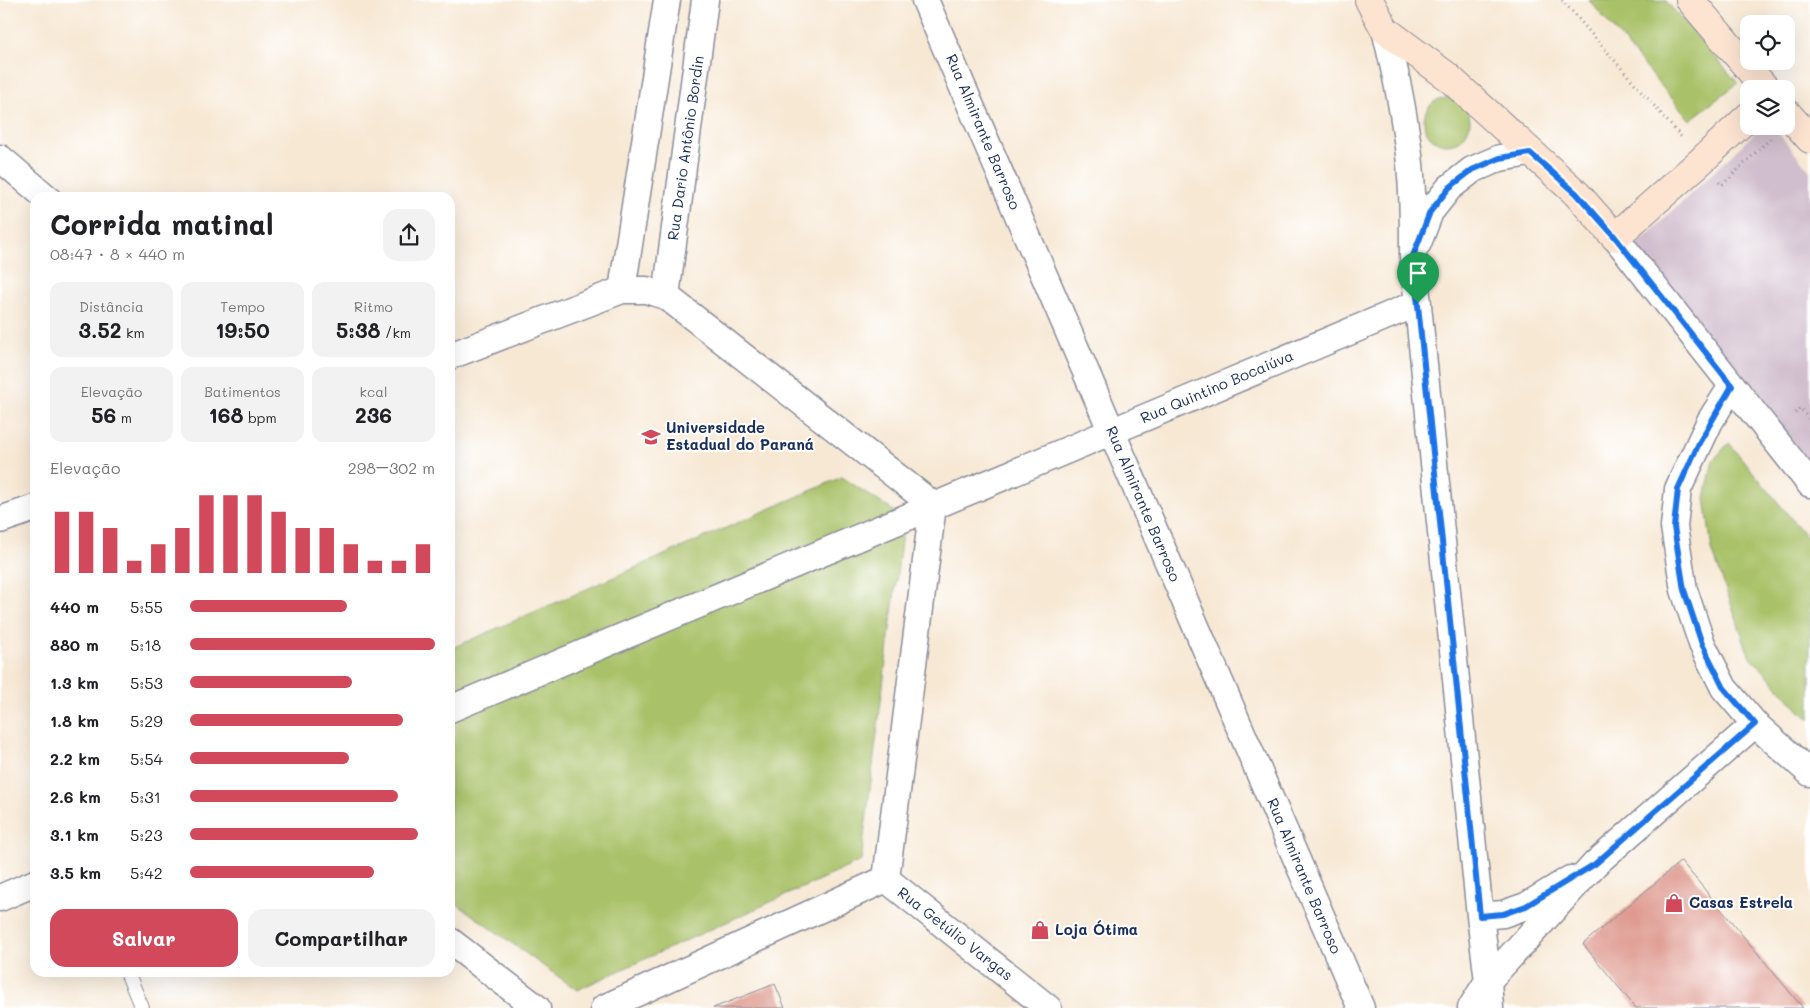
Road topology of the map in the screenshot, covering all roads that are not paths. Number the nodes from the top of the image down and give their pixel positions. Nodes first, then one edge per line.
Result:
1 (667, 0) edge
2 (705, 0) edge
3 (925, 0) edge
4 (1368, 0) edge
5 (1690, 0) edge
6 (1385, 30) junction
7 (662, 31) junction
8 (701, 34) junction
9 (1758, 80) edge
10 (1740, 124) edge
11 (1795, 130) edge
12 (1810, 139) edge
13 (1530, 153) junction
14 (0, 158) edge
15 (40, 192) edge
16 (1615, 237) junction
17 (1413, 256) junction
18 (622, 290) junction
19 (666, 296) junction
20 (1418, 303) junction
21 (455, 354) edge
22 (1732, 386) junction
23 (1112, 431) junction
24 (1810, 484) edge
25 (933, 506) junction
26 (30, 510) edge
27 (0, 520) edge
28 (455, 707) edge
29 (1755, 724) junction
30 (1810, 774) edge
31 (1595, 864) junction
32 (886, 879) junction
33 (30, 885) edge
34 (0, 898) edge
35 (1480, 916) junction
36 (455, 946) edge
37 (129, 977) edge
38 (1488, 981) junction
39 (142, 1008) edge
40 (537, 1008) edge
41 (604, 1008) edge
42 (1048, 1008) edge
43 (1361, 1008) edge
44 (1471, 1008) edge
45 (1490, 1008) edge

1 - 7 street
2 - 8 street, Rua Dario Antônio Bordin
3 - 23 street, Rua Almirante Barroso
4 - 6 main road
5 - 9 main road
6 - 13 main road
6 - 17 street
7 - 8 street
7 - 18 street
8 - 19 street, Rua Dario Antônio Bordin
10 - 16 main road
11 - 12 main road
13 - 16 main road
13 - 17 street
14 - 15 street
16 - 22 street
17 - 20 street
18 - 19 street
18 - 21 street
19 - 25 street
20 - 23 street, Rua Quintino Bocaiúva
20 - 35 street
22 - 24 street
22 - 29 street
23 - 25 street, Rua Quintino Bocaiúva
23 - 43 street, Rua Almirante Barroso
25 - 28 street, Rua Quintino Bocaiúva
25 - 32 street
26 - 27 street
29 - 30 street
29 - 31 street
31 - 35 street
31 - 38 street
32 - 41 street
32 - 42 street, Rua Getúlio Vargas
33 - 34 street
35 - 38 street
36 - 40 street
37 - 39 lane
38 - 44 street
38 - 45 street

